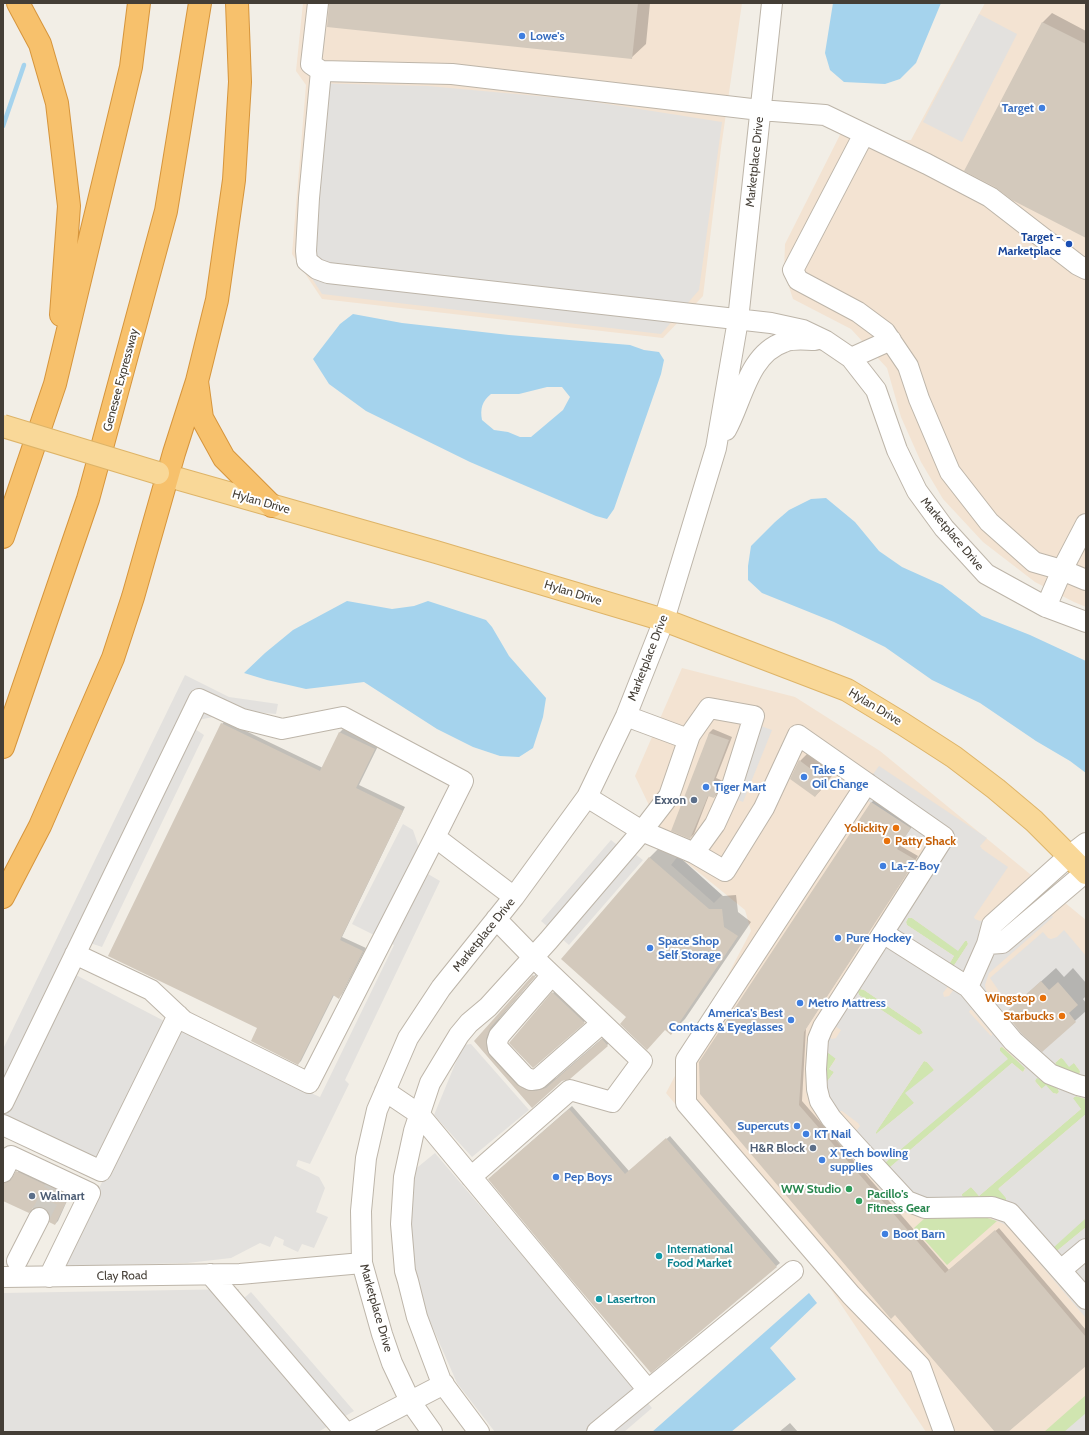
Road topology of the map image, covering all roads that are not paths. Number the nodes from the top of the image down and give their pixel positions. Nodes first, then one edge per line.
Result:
1 (18, 3) edge
2 (139, 3) edge
3 (200, 3) edge
4 (237, 3) edge
5 (318, 3) edge
6 (772, 3) edge
7 (322, 71) junction
8 (760, 110) junction
9 (864, 134) junction
10 (1086, 269) edge
11 (738, 320) junction
12 (826, 340) junction
13 (891, 340) junction
14 (852, 358) junction
15 (197, 381) junction
16 (55, 384) junction
17 (3, 426) edge
18 (716, 448) junction
19 (163, 474) junction
20 (272, 506) junction
21 (1086, 524) edge
22 (3, 537) edge
23 (1062, 570) junction
24 (1086, 580) edge
25 (1046, 607) junction
26 (664, 620) junction
27 (1086, 622) edge
28 (626, 716) junction
29 (688, 739) junction
30 (3, 747) edge
31 (867, 783) junction
32 (587, 797) junction
33 (642, 831) junction
34 (435, 837) junction
35 (1077, 849) edge
36 (694, 853) junction
37 (1086, 873) edge
38 (3, 897) edge
39 (514, 897) junction
40 (496, 919) junction
41 (883, 933) junction
42 (987, 944) junction
43 (75, 954) junction
44 (533, 957) junction
45 (552, 975) junction
46 (968, 987) junction
47 (178, 1015) junction
48 (602, 1023) junction
49 (1086, 1086) edge
50 (385, 1091) junction
51 (3, 1103) edge
52 (419, 1114) junction
53 (3, 1125) edge
54 (3, 1172) edge
55 (471, 1177) junction
56 (39, 1218) tunnel mouth
57 (1086, 1249) edge
58 (362, 1263) junction
59 (10, 1268) edge
60 (1061, 1270) junction
61 (793, 1271) dead end
62 (210, 1274) junction
63 (49, 1277) junction
64 (1086, 1299) edge
65 (444, 1384) junction
66 (648, 1390) junction
67 (410, 1401) junction
68 (345, 1432) edge
69 (350, 1432) edge
70 (432, 1432) edge
71 (479, 1432) edge
72 (597, 1432) edge
73 (944, 1432) edge

1 - 16 highway
2 - 16 highway
3 - 30 highway, Genesee Expressway
4 - 15 highway
5 - 7 street
6 - 8 street, Marketplace Drive
7 - 8 street
7 - 11 street
8 - 9 street
8 - 11 street, Marketplace Drive
9 - 10 street
9 - 13 street
11 - 12 street, Marketplace Drive
11 - 18 street, Marketplace Drive
12 - 14 street, Marketplace Drive
12 - 18 street, Marketplace Drive
13 - 14 street
13 - 23 street
14 - 25 street, Marketplace Drive
15 - 19 highway
15 - 20 highway
16 - 22 highway
17 - 19 main road, Hylan Drive, bridge
18 - 26 street, Marketplace Drive
19 - 20 main road, Hylan Drive
19 - 38 highway
20 - 26 main road, Hylan Drive
21 - 23 street
23 - 24 street
23 - 25 street
25 - 27 street, Marketplace Drive
26 - 28 street, Marketplace Drive
26 - 35 main road, Hylan Drive
28 - 29 street
28 - 32 street, Marketplace Drive
29 - 33 street
29 - 36 street
31 - 36 street
31 - 41 street
31 - 73 street
32 - 33 street
32 - 39 street, Marketplace Drive
33 - 36 street
33 - 44 street
34 - 39 street
34 - 43 street
34 - 47 street
35 - 37 main road, Hylan Drive
35 - 42 street
37 - 42 street
39 - 40 street, Marketplace Drive
40 - 44 street
40 - 50 street, Marketplace Drive
41 - 46 street
41 - 60 street
42 - 46 street
43 - 47 street
43 - 51 street
44 - 45 street
44 - 52 street
45 - 48 street
45 - 48 street
46 - 49 street
47 - 53 street
48 - 55 street
50 - 52 street
50 - 58 street, Marketplace Drive
52 - 55 street
52 - 65 street
54 - 63 street
55 - 66 street
56 - 59 street
57 - 60 street
58 - 62 street, Clay Road
58 - 67 street, Marketplace Drive
59 - 63 street, Clay Road
60 - 64 street
61 - 66 street
62 - 63 street, Clay Road
62 - 68 street
65 - 67 street
65 - 71 street
66 - 72 street
67 - 69 street
67 - 70 street, Marketplace Drive

